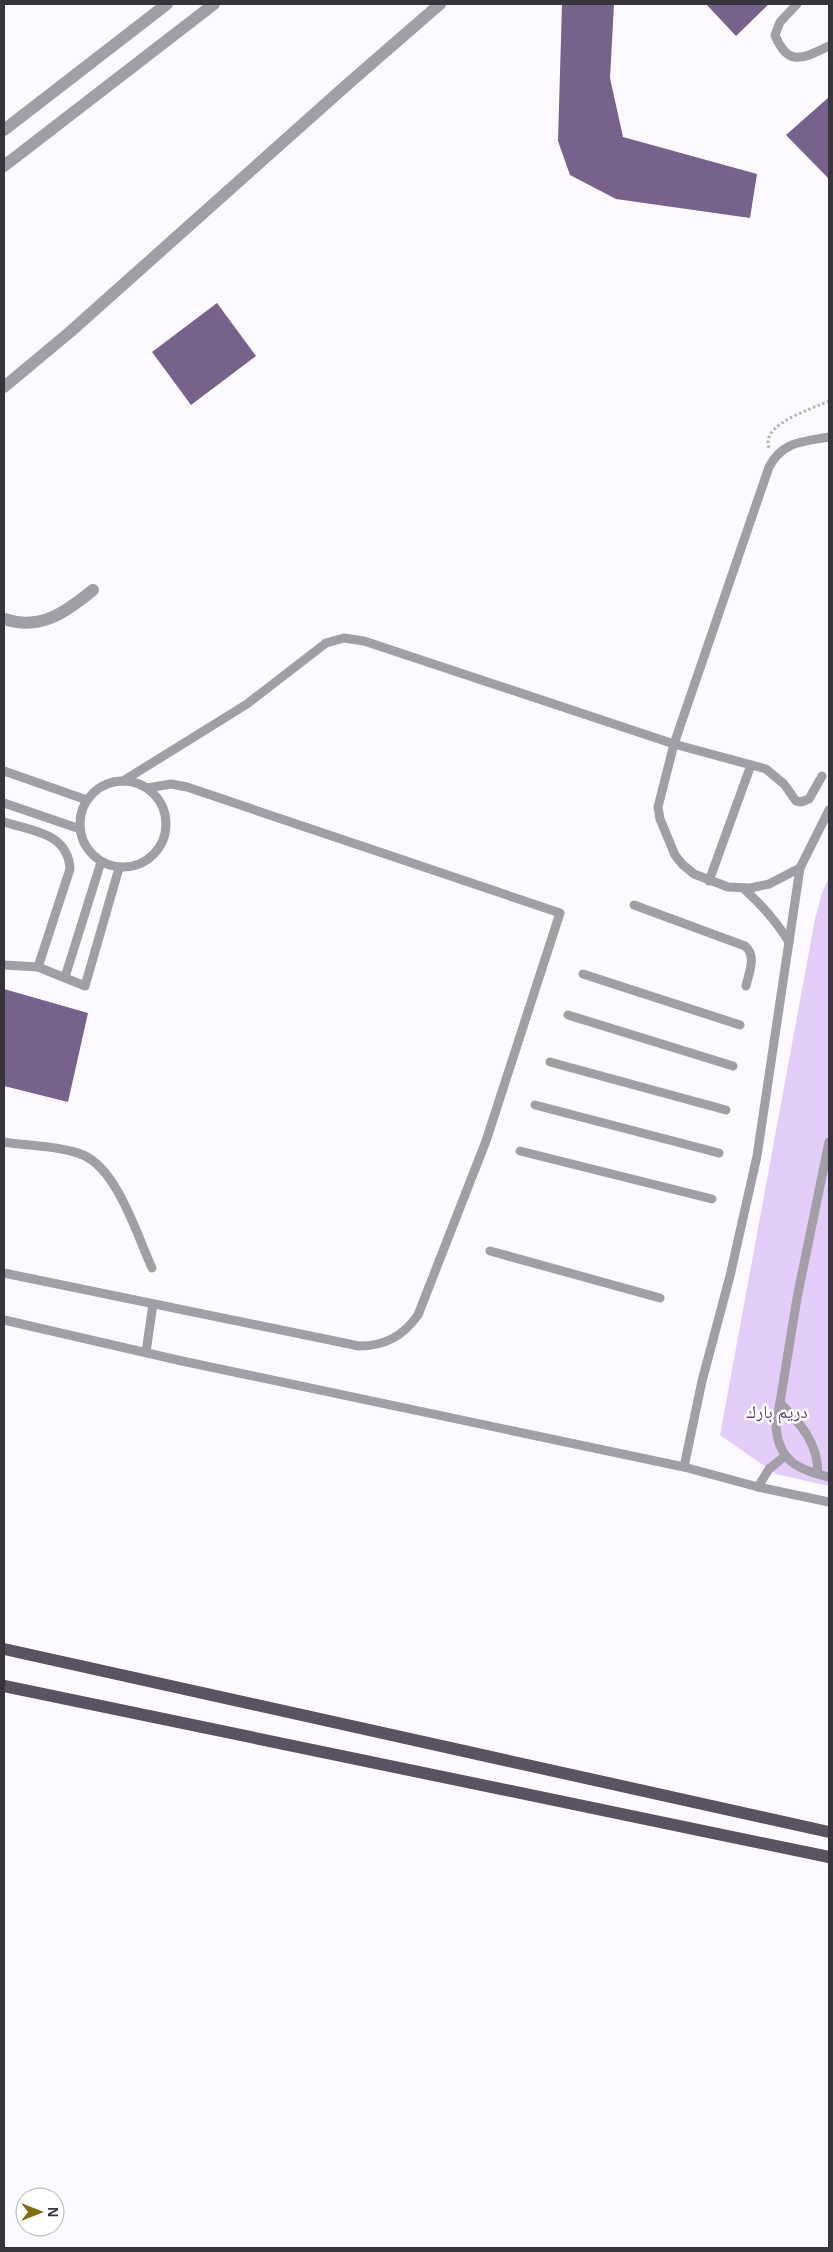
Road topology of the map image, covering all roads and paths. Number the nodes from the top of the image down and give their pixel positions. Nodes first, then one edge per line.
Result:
1 (166, 4) edge
2 (214, 4) edge
3 (440, 4) edge
4 (797, 4) edge
5 (829, 46) edge
6 (4, 130) edge
7 (4, 166) edge
8 (4, 387) edge
9 (829, 401) edge
10 (829, 437) edge
11 (775, 456) junction
12 (93, 590) dead end
13 (4, 619) edge
14 (674, 744) junction
15 (751, 765) junction
16 (4, 771) edge
17 (822, 776) dead end
18 (124, 781) junction
19 (147, 788) junction
20 (87, 800) junction
21 (4, 803) edge
22 (829, 810) edge
23 (4, 822) edge
24 (80, 828) junction
25 (101, 862) junction
26 (119, 868) junction
27 (800, 868) junction
28 (709, 881) junction
29 (743, 888) junction
30 (634, 905) dead end
31 (789, 942) junction
32 (4, 966) edge
33 (38, 967) junction
34 (583, 974) dead end
35 (65, 977) junction
36 (746, 986) dead end
37 (568, 1015) dead end
38 (740, 1025) dead end
39 (550, 1062) dead end
40 (733, 1066) dead end
41 (535, 1105) dead end
42 (726, 1110) dead end
43 (4, 1142) edge
44 (829, 1142) edge
45 (520, 1151) dead end
46 (719, 1153) dead end
47 (712, 1199) dead end
48 (490, 1251) dead end
49 (152, 1268) dead end
50 (4, 1273) edge
51 (660, 1298) dead end
52 (154, 1304) junction
53 (4, 1320) edge
54 (146, 1352) junction
55 (780, 1403) junction
56 (785, 1456) junction
57 (684, 1467) junction
58 (818, 1474) junction
59 (829, 1476) edge
60 (758, 1487) junction
61 (829, 1502) edge
62 (4, 1649) edge
63 (4, 1686) edge
64 (829, 1832) edge
65 (829, 1857) edge

1 - 6 street
2 - 7 street
3 - 8 street
4 - 5 lane
9 - 11 path
10 - 11 lane
11 - 14 lane
12 - 13 street
14 - 15 lane
14 - 18 lane
14 - 28 lane
15 - 17 lane
15 - 28 lane
16 - 20 lane
18 - 19 lane
18 - 20 lane
19 - 26 lane
19 - 52 lane
20 - 24 lane
21 - 24 lane
22 - 27 lane
23 - 33 lane
24 - 25 lane
25 - 26 lane
25 - 35 lane
26 - 35 lane
27 - 29 lane
27 - 31 lane
28 - 29 lane
29 - 31 lane
30 - 36 lane
31 - 57 lane
32 - 33 lane
33 - 35 lane
34 - 38 lane
37 - 40 lane
39 - 42 lane
41 - 46 lane
43 - 49 lane
44 - 55 lane
45 - 47 lane
48 - 51 lane
50 - 52 lane
52 - 54 lane
53 - 54 lane
54 - 57 lane
55 - 56 lane
55 - 58 lane
56 - 58 lane
56 - 60 lane
57 - 60 lane
58 - 59 lane
60 - 61 lane
62 - 64 main road
63 - 65 main road

